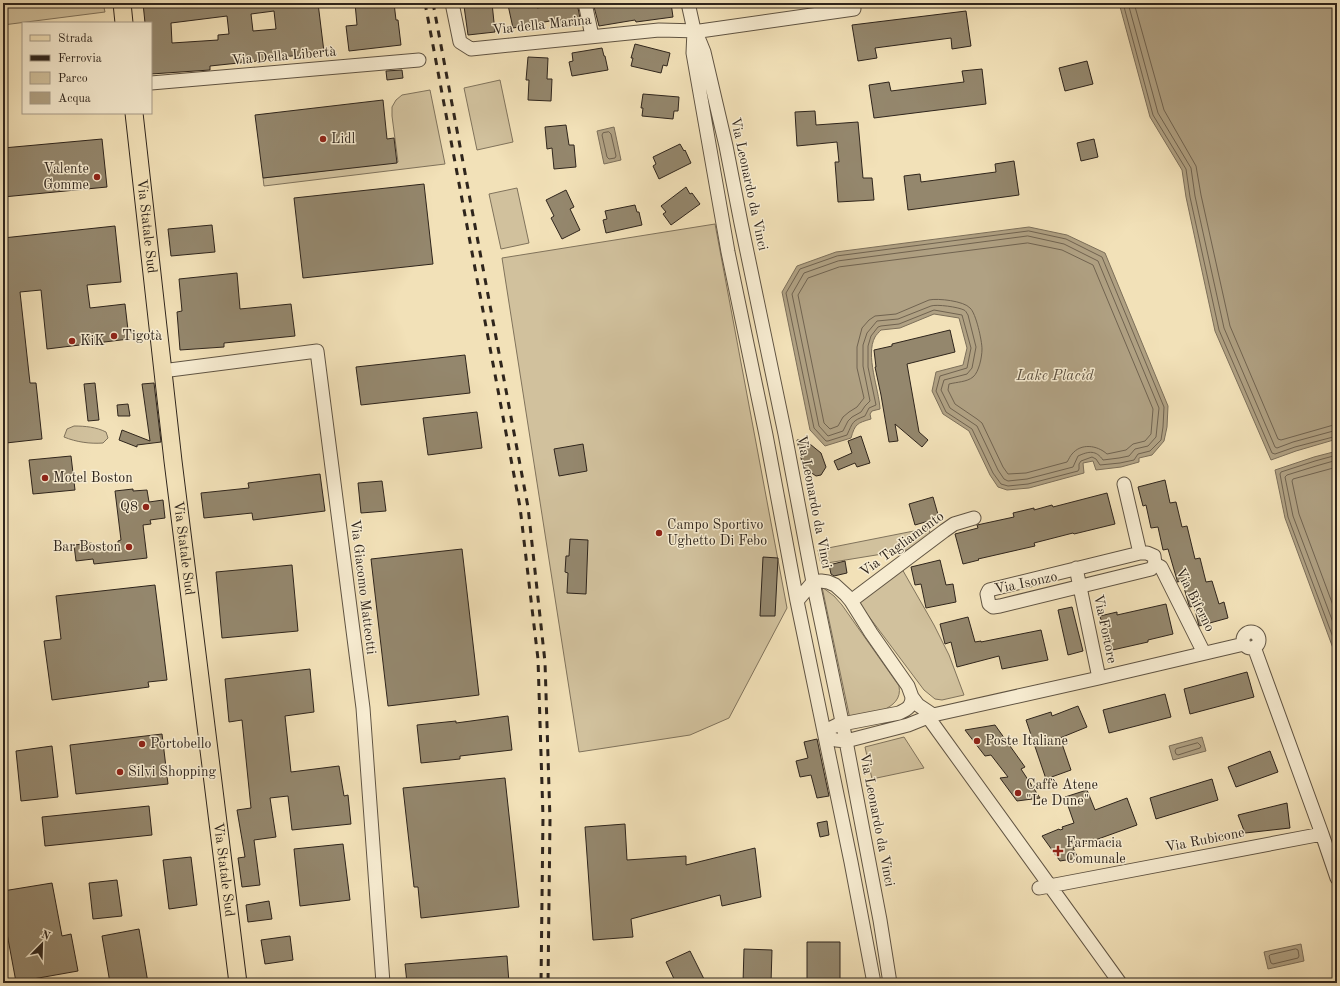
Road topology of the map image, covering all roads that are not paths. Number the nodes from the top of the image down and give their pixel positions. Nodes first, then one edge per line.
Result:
1 (122, 3) edge
2 (452, 3) edge
3 (585, 3) edge
4 (688, 3) edge
5 (854, 9) dead end
6 (124, 22) edge
7 (694, 30) junction
8 (592, 36) junction
9 (419, 60) dead end
10 (152, 83) edge
11 (134, 114) edge
12 (768, 353) junction
13 (750, 356) junction
14 (162, 371) junction
15 (1124, 484) dead end
16 (974, 518) dead end
17 (1140, 553) junction
18 (1155, 564) junction
19 (1076, 568) junction
20 (813, 582) junction
21 (1080, 587) junction
22 (798, 601) junction
23 (851, 601) junction
24 (802, 624) junction
25 (822, 626) junction
26 (1204, 653) junction
27 (1100, 678) junction
28 (910, 692) junction
29 (899, 713) junction
30 (930, 716) junction
31 (842, 724) junction
32 (825, 736) junction
33 (846, 741) junction
34 (841, 817) junction
35 (1322, 834) junction
36 (868, 860) junction
37 (1337, 878) edge
38 (1044, 887) junction
39 (238, 983) edge
40 (383, 983) edge
41 (874, 983) edge
42 (890, 983) edge
43 (1120, 983) edge

1 - 6 main road
2 - 8 street, Via della Marina
3 - 8 street
4 - 7 street, Via Leonardo da Vinci
5 - 7 street, Via della Marina
7 - 8 street, Via della Marina
7 - 12 street, Via Leonardo da Vinci
7 - 13 street, Via Leonardo da Vinci
9 - 10 street, Via Della Libertà
11 - 14 main road, Via Statale Sud
12 - 13 street
12 - 20 street, Via Leonardo da Vinci
13 - 22 street, Via Leonardo da Vinci
14 - 39 main road, Via Statale Sud
14 - 40 street, Via Giacomo Matteotti
15 - 17 street
16 - 23 street, Via Tagliamento
17 - 18 street
17 - 19 street, Via Isonzo
18 - 21 street, Via Isonzo
18 - 26 street, Via Biferno
19 - 21 street, Via Isonzo
19 - 21 street, Via Isonzo
20 - 22 street
20 - 23 street
20 - 25 street, Via Leonardo da Vinci
21 - 27 street, Via Fortore
22 - 24 street, Via Leonardo da Vinci
23 - 28 street
24 - 25 street
24 - 32 street, Via Leonardo da Vinci
25 - 31 street, Via Leonardo da Vinci
26 - 27 street
26 - 35 street
27 - 30 street
28 - 29 street
28 - 30 street
29 - 30 street
29 - 31 street
30 - 33 street
30 - 38 street
31 - 32 street
31 - 33 street, Via Leonardo da Vinci
32 - 33 street
32 - 34 street, Via Leonardo da Vinci
33 - 36 street, Via Leonardo da Vinci
34 - 36 street
34 - 41 street, Via Leonardo da Vinci
35 - 37 street
35 - 38 street, Via Rubicone
36 - 42 street, Via Leonardo da Vinci
38 - 43 street

